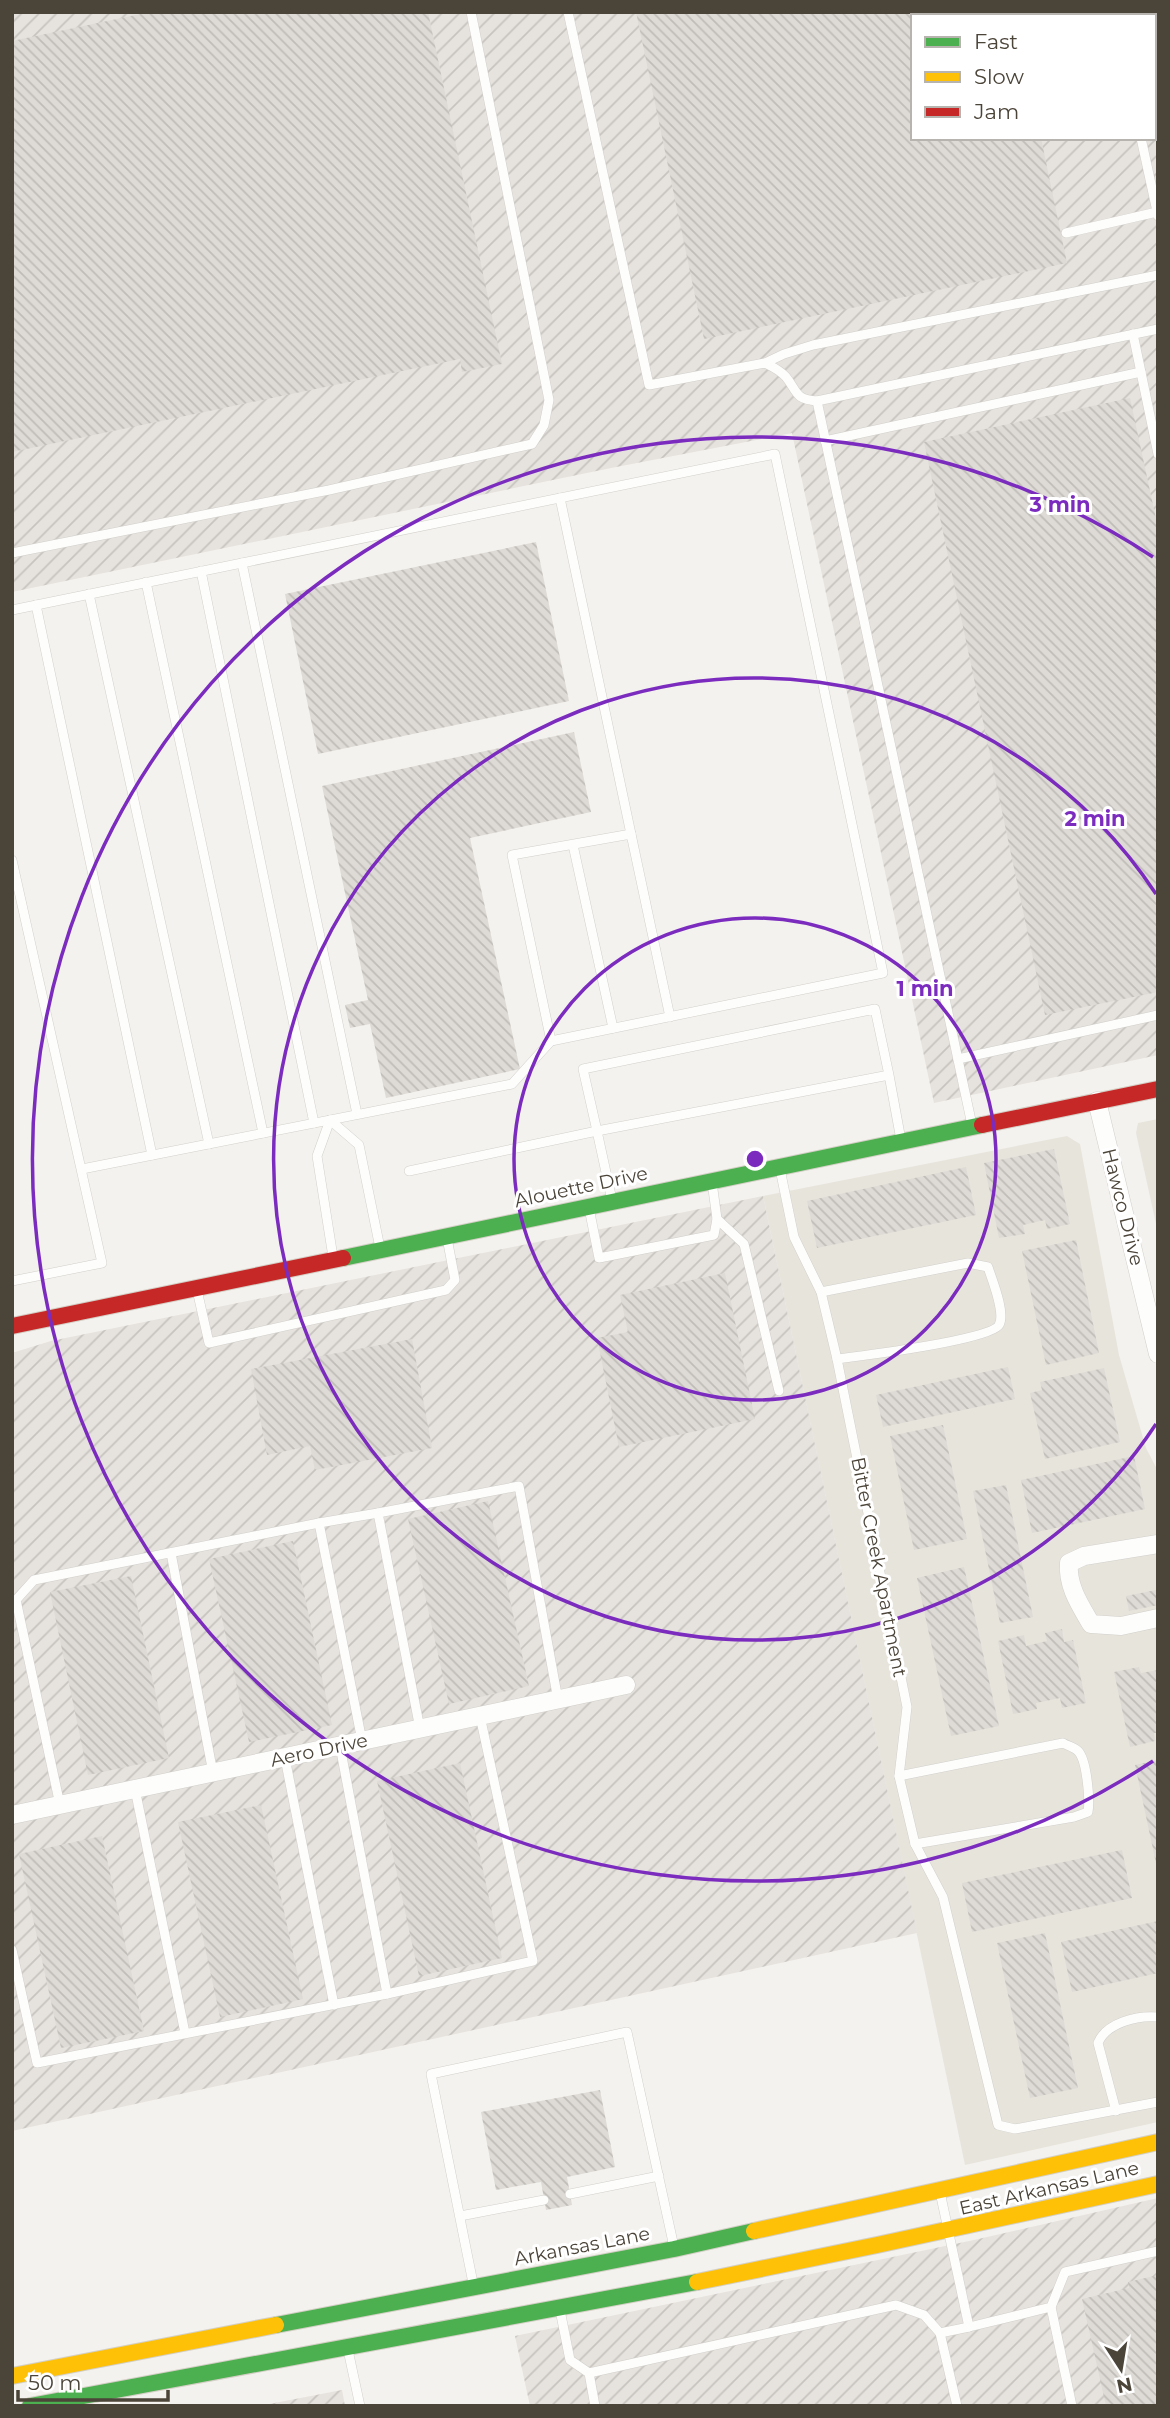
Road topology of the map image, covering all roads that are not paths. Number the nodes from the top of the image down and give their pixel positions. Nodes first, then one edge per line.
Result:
1 (471, 12) edge
2 (568, 12) edge
3 (1141, 140) edge
4 (1157, 214) edge
5 (1066, 233) dead end
6 (1158, 275) edge
7 (1158, 329) edge
8 (1133, 334) junction
9 (765, 363) junction
10 (1141, 372) junction
11 (817, 401) junction
12 (1154, 412) edge
13 (825, 441) junction
14 (1158, 454) edge
15 (560, 498) junction
16 (12, 553) edge
17 (242, 563) junction
18 (201, 571) junction
19 (146, 582) junction
20 (89, 594) junction
21 (36, 605) junction
22 (12, 610) edge
23 (631, 834) junction
24 (573, 845) junction
25 (12, 860) edge
26 (1158, 1015) edge
27 (670, 1017) junction
28 (613, 1028) junction
29 (551, 1041) junction
30 (958, 1059) junction
31 (889, 1075) junction
32 (1158, 1089) edge
33 (1097, 1101) junction
34 (357, 1114) junction
35 (330, 1119) junction
36 (314, 1123) junction
37 (972, 1127) junction
38 (597, 1131) junction
39 (263, 1133) junction
40 (902, 1142) junction
41 (209, 1144) junction
42 (152, 1155) junction
43 (780, 1167) junction
44 (82, 1169) junction
45 (409, 1171) dead end
46 (712, 1181) junction
47 (612, 1202) junction
48 (589, 1206) junction
49 (718, 1219) junction
50 (447, 1236) junction
51 (380, 1250) junction
52 (334, 1259) junction
53 (12, 1281) edge
54 (196, 1288) junction
55 (821, 1292) junction
56 (12, 1326) edge
57 (1158, 1354) edge
58 (837, 1359) junction
59 (779, 1391) dead end
60 (378, 1513) junction
61 (318, 1524) junction
62 (1158, 1544) edge
63 (171, 1553) junction
64 (1158, 1618) edge
65 (626, 1685) dead end
66 (558, 1700) junction
67 (480, 1716) junction
68 (420, 1729) junction
69 (362, 1741) junction
70 (340, 1746) junction
71 (285, 1758) junction
72 (213, 1773) junction
73 (899, 1776) junction
74 (135, 1789) junction
75 (60, 1805) junction
76 (12, 1815) edge
77 (915, 1844) junction
78 (12, 1950) edge
79 (387, 1994) junction
80 (334, 2005) junction
81 (1158, 2017) edge
82 (185, 2034) junction
83 (1158, 2102) edge
84 (1116, 2111) junction
85 (1158, 2141) edge
86 (659, 2176) junction
87 (1158, 2184) edge
88 (940, 2190) junction
89 (570, 2194) dead end
90 (544, 2200) dead end
91 (460, 2216) junction
92 (949, 2232) junction
93 (674, 2249) junction
94 (1158, 2251) edge
95 (474, 2289) junction
96 (1051, 2307) junction
97 (559, 2308) junction
98 (968, 2327) junction
99 (940, 2333) junction
100 (348, 2349) junction
101 (589, 2373) junction
102 (12, 2376) edge
103 (30, 2406) edge
104 (360, 2406) edge
105 (595, 2406) edge
106 (957, 2406) edge
107 (1072, 2406) edge

1 - 16 lane
2 - 9 lane
3 - 4 lane
4 - 5 lane
6 - 9 lane
7 - 8 lane
8 - 10 lane
8 - 11 lane
9 - 11 lane
10 - 12 lane
10 - 13 lane
11 - 13 lane
12 - 14 lane
13 - 30 lane
15 - 17 lane
15 - 23 lane
15 - 27 lane
17 - 18 lane
17 - 34 lane
18 - 19 lane
18 - 36 lane
19 - 20 lane
19 - 39 lane
20 - 21 lane
20 - 41 lane
21 - 22 lane
21 - 42 lane
23 - 24 lane
23 - 27 lane
24 - 28 lane
24 - 29 lane
25 - 44 lane
26 - 30 lane
27 - 28 lane
28 - 29 lane
29 - 34 lane
30 - 37 lane
31 - 38 lane
31 - 38 lane
31 - 40 lane
32 - 33 main road, Alouette Drive
33 - 37 main road, Alouette Drive
33 - 57 street, Hawco Drive
34 - 35 lane
35 - 36 lane
35 - 51 lane
35 - 52 lane
36 - 39 lane
37 - 40 main road, Alouette Drive
38 - 45 lane
38 - 47 lane
39 - 41 lane
40 - 43 main road, Alouette Drive
41 - 42 lane
42 - 44 lane
43 - 46 main road, Alouette Drive
43 - 55 lane, Bitter Creek Apartment
44 - 53 lane
46 - 47 main road, Alouette Drive
46 - 49 lane
47 - 48 main road, Alouette Drive
48 - 49 lane
48 - 50 main road, Alouette Drive
49 - 59 lane
50 - 51 main road, Alouette Drive
50 - 54 lane
51 - 52 main road, Alouette Drive
52 - 54 main road, Alouette Drive
54 - 56 main road, Alouette Drive
55 - 58 lane, Bitter Creek Apartment
55 - 58 lane
58 - 73 lane, Bitter Creek Apartment
60 - 61 lane
60 - 66 lane
60 - 68 lane
61 - 63 lane
61 - 69 lane
62 - 64 street
63 - 72 lane
63 - 75 lane
65 - 66 street, Aero Drive
66 - 67 street, Aero Drive
67 - 68 street, Aero Drive
67 - 79 lane
68 - 69 street, Aero Drive
69 - 70 street, Aero Drive
70 - 71 street, Aero Drive
70 - 79 lane
71 - 72 street, Aero Drive
71 - 80 lane
72 - 74 street, Aero Drive
73 - 77 lane, Bitter Creek Apartment
73 - 77 lane
74 - 75 street, Aero Drive
74 - 82 lane
75 - 76 street, Aero Drive
77 - 84 lane, Bitter Creek Apartment
78 - 82 lane
79 - 80 lane
80 - 82 lane
81 - 84 lane
83 - 84 lane, Bitter Creek Apartment
85 - 88 main road, Arkansas Lane
86 - 89 lane
86 - 91 lane
86 - 93 lane
87 - 92 main road, East Arkansas Lane
88 - 92 lane
88 - 93 main road, Arkansas Lane
90 - 91 lane
91 - 95 lane
92 - 97 main road
92 - 98 lane
93 - 95 main road, Arkansas Lane
94 - 96 lane
95 - 102 main road, Arkansas Lane
96 - 98 lane
96 - 107 lane
97 - 100 main road
97 - 101 lane
98 - 99 lane
99 - 101 lane
99 - 106 lane
100 - 103 main road
100 - 104 lane
101 - 105 lane

